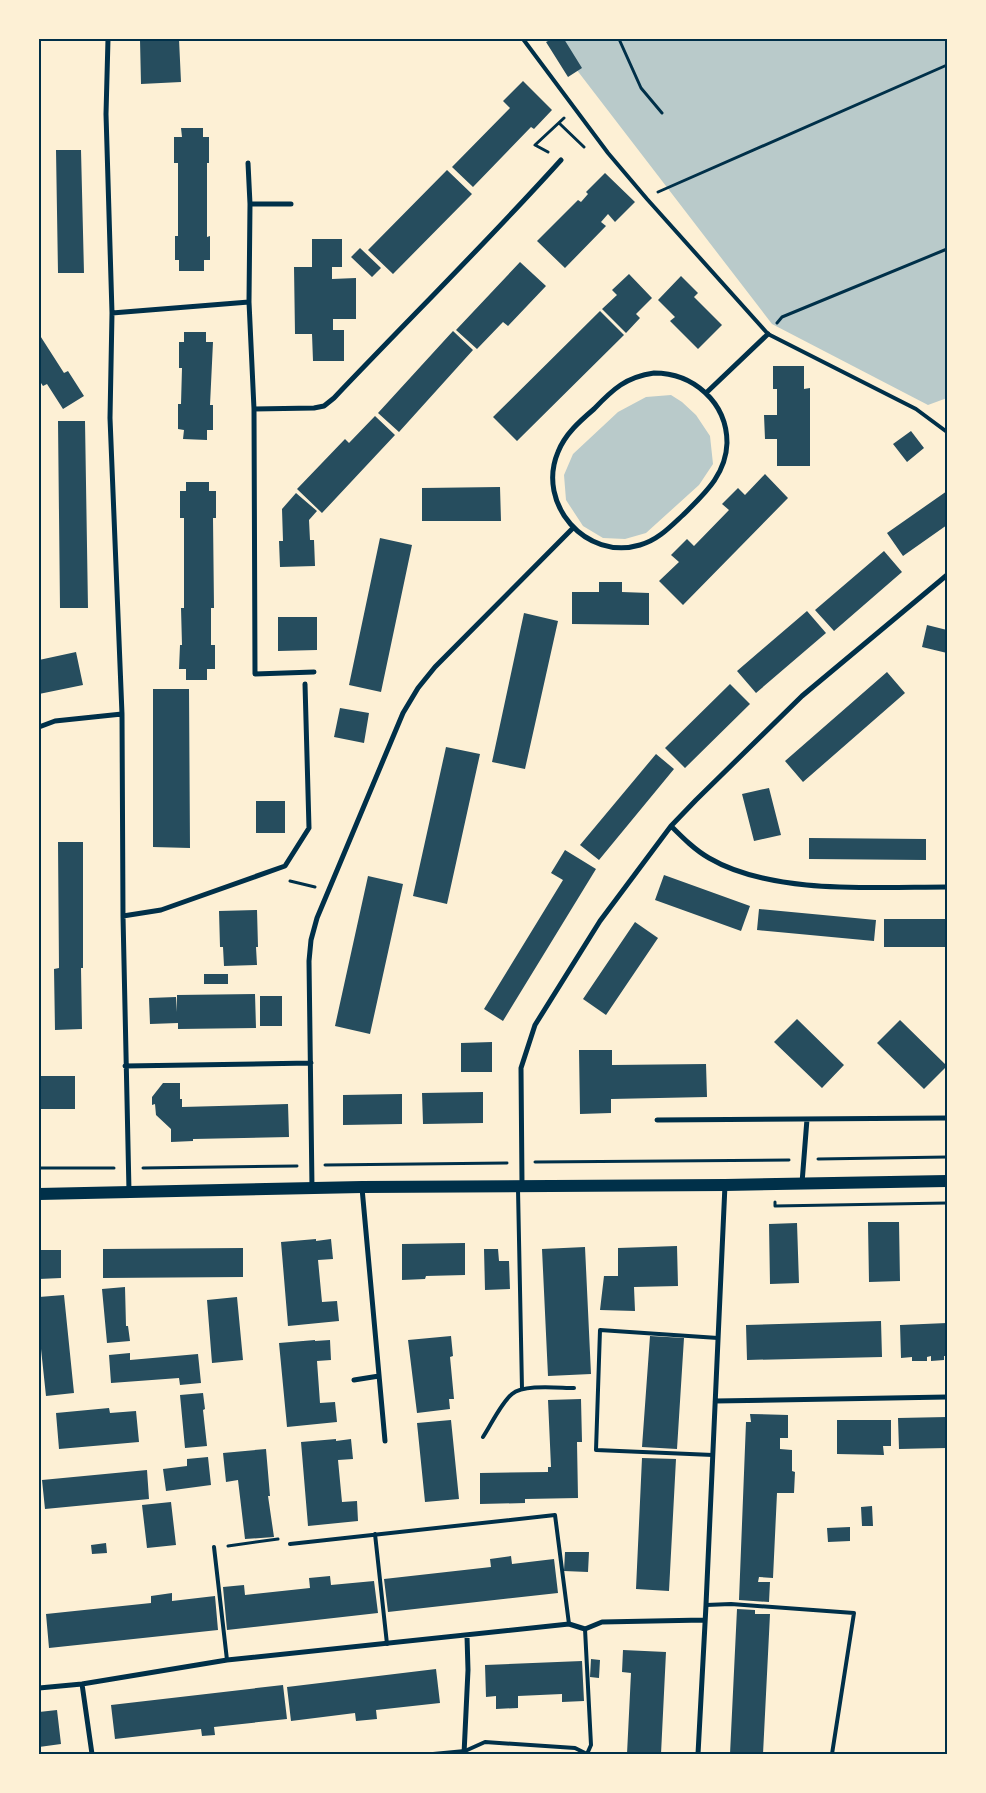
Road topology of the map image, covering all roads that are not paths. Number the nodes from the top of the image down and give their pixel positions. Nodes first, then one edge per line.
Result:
1 (108, 39) edge
2 (523, 39) edge
3 (561, 160) road end
4 (248, 163) dead end
5 (250, 204) junction
6 (291, 204) dead end
7 (249, 302) junction
8 (112, 313) junction
9 (768, 334) junction
10 (706, 393) junction
11 (254, 409) junction
12 (947, 432) edge
13 (573, 528) junction
14 (947, 575) edge
15 (314, 672) dead end
16 (305, 684) dead end
17 (122, 714) junction
18 (39, 727) edge
19 (671, 826) junction
20 (947, 887) edge
21 (123, 916) junction
22 (311, 1063) junction
23 (126, 1066) junction
24 (947, 1118) edge
25 (807, 1119) junction
26 (657, 1120) dead end
27 (947, 1181) edge
28 (802, 1183) junction
29 (725, 1185) junction
30 (520, 1186) junction
31 (362, 1187) junction
32 (312, 1188) junction
33 (129, 1191) junction
34 (39, 1194) edge
35 (718, 1338) junction
36 (379, 1376) junction
37 (354, 1380) dead end
38 (574, 1388) dead end
39 (522, 1389) junction
40 (947, 1397) edge
41 (715, 1401) junction
42 (483, 1437) dead end
43 (385, 1441) dead end
44 (713, 1455) junction
45 (375, 1534) junction
46 (290, 1544) road end
47 (214, 1548) road end
48 (706, 1605) junction
49 (704, 1620) junction
50 (569, 1624) junction
51 (585, 1629) junction
52 (467, 1636) junction
53 (386, 1644) junction
54 (227, 1660) junction
55 (82, 1684) junction
56 (39, 1688) edge
57 (465, 1752) edge
58 (92, 1754) edge
59 (433, 1754) edge
60 (587, 1754) edge
61 (698, 1754) edge
62 (832, 1754) edge

1 - 8 street
2 - 9 lane
3 - 11 street
4 - 5 street
5 - 6 street
5 - 7 street
7 - 8 street
7 - 11 street
8 - 17 street
9 - 10 street
9 - 12 lane
10 - 13 street
10 - 13 street
11 - 15 street
13 - 22 street
14 - 19 street
16 - 21 street
17 - 18 street
17 - 21 street
19 - 20 street
19 - 30 street
21 - 23 street
22 - 23 street
22 - 32 street
23 - 33 street
24 - 25 street
25 - 26 street
25 - 28 street
27 - 28 main road
28 - 29 main road
29 - 30 main road
29 - 35 street
30 - 31 main road
30 - 39 lane
31 - 32 main road
31 - 36 street
32 - 33 main road
33 - 34 main road
35 - 41 street
35 - 44 lane
36 - 37 street
36 - 43 street
38 - 39 lane
39 - 42 lane
40 - 41 street
41 - 44 street
44 - 48 street
45 - 46 lane
45 - 50 lane
45 - 53 lane
47 - 54 lane
48 - 49 street
48 - 62 lane
49 - 51 street
49 - 61 street
50 - 51 street
50 - 52 street
51 - 60 lane
52 - 53 street
52 - 57 street
53 - 54 street
54 - 55 street
55 - 56 street
55 - 58 street
57 - 59 lane
57 - 60 lane

